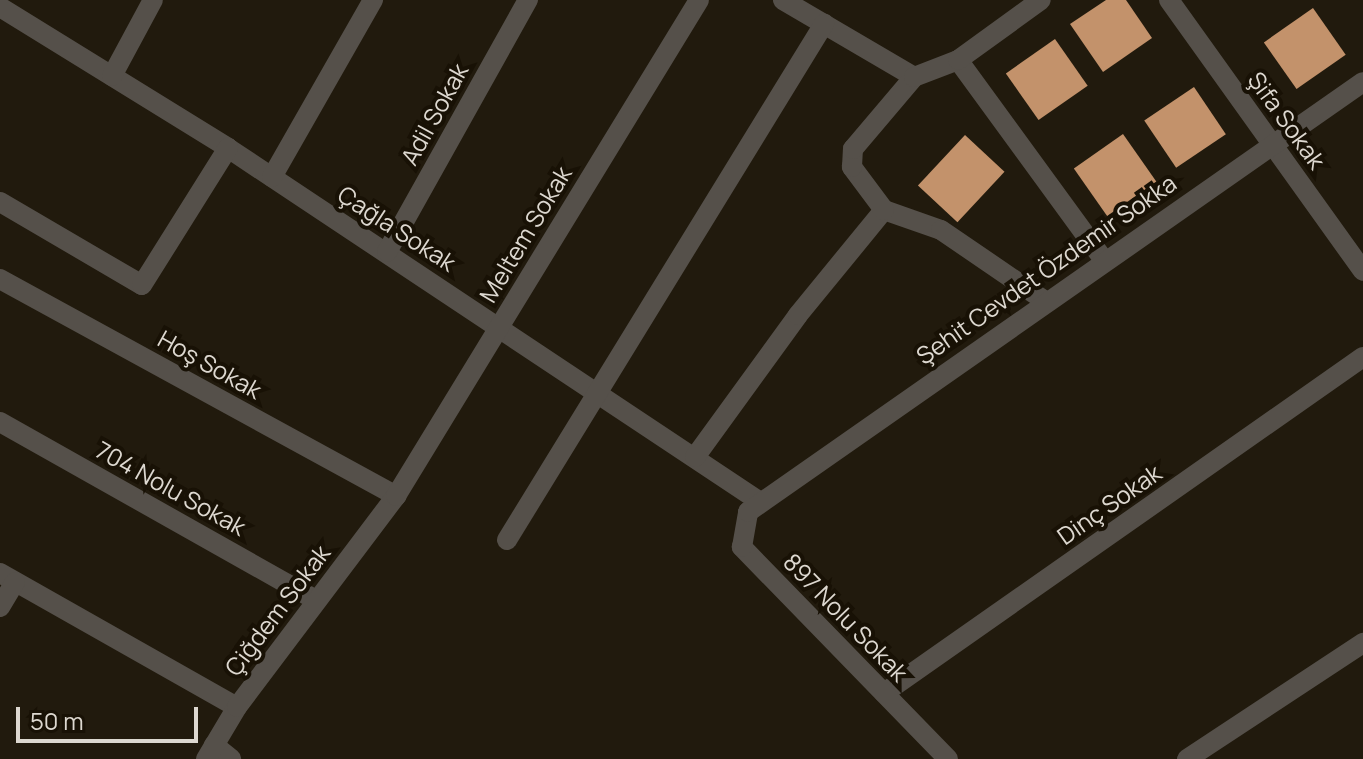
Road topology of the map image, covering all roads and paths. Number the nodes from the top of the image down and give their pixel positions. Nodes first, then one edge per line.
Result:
1 (153, 0) edge
2 (373, 0) edge
3 (528, 0) edge
4 (699, 0) edge
5 (783, 0) edge
6 (1041, 0) edge
7 (1169, 0) edge
8 (0, 7) edge
9 (824, 24) junction
10 (958, 60) junction
11 (112, 76) junction
12 (914, 77) junction
13 (1363, 82) edge
14 (1272, 144) junction
15 (228, 148) junction
16 (272, 177) junction
17 (0, 202) edge
18 (884, 210) junction
19 (387, 252) junction
20 (1104, 260) junction
21 (1363, 271) edge
22 (0, 279) edge
23 (1045, 301) junction
24 (499, 327) junction
25 (1363, 357) edge
26 (598, 393) junction
27 (0, 422) edge
28 (695, 457) junction
29 (396, 496) junction
30 (759, 501) junction
31 (507, 540) dead end
32 (7, 578) edge
33 (316, 600) junction
34 (0, 607) edge
35 (1363, 643) edge
36 (884, 693) junction
37 (237, 707) junction
38 (210, 752) edge
39 (231, 759) edge
40 (948, 759) edge
41 (1187, 759) edge

1 - 11 street
2 - 16 street
3 - 19 street, Adil Sokak
4 - 24 street, Meltem Sokak
5 - 9 street
6 - 10 street
7 - 14 street, Şifa Sokak
8 - 11 street, Çağla Sokak
9 - 12 street
9 - 26 street
10 - 12 street
10 - 20 street
11 - 15 street, Çağla Sokak
12 - 18 street
13 - 14 street, Şehit Cevdet Özdemir Sokka
14 - 20 street, Şehit Cevdet Özdemir Sokka
14 - 21 street, Şifa Sokak
15 - 16 street, Çağla Sokak
15 - 17 street
16 - 19 street, Çağla Sokak
18 - 23 street
18 - 28 street
19 - 24 street, Çağla Sokak
20 - 23 street, Şehit Cevdet Özdemir Sokka
22 - 29 street, Hoş Sokak
23 - 30 street, Şehit Cevdet Özdemir Sokka
24 - 26 street, Çağla Sokak
24 - 29 street, Meltem Sokak
25 - 36 street, Dinç Sokak
26 - 28 street, Çağla Sokak
26 - 31 street
27 - 33 street, 704 Nolu Sokak
28 - 30 street, Çağla Sokak
29 - 33 street, Çiğdem Sokak
30 - 36 street, 897 Nolu Sokak
32 - 34 street
32 - 37 street
33 - 37 street, Çiğdem Sokak
35 - 41 street
36 - 40 street, 897 Nolu Sokak
37 - 38 street, Çiğdem Sokak
38 - 39 street

